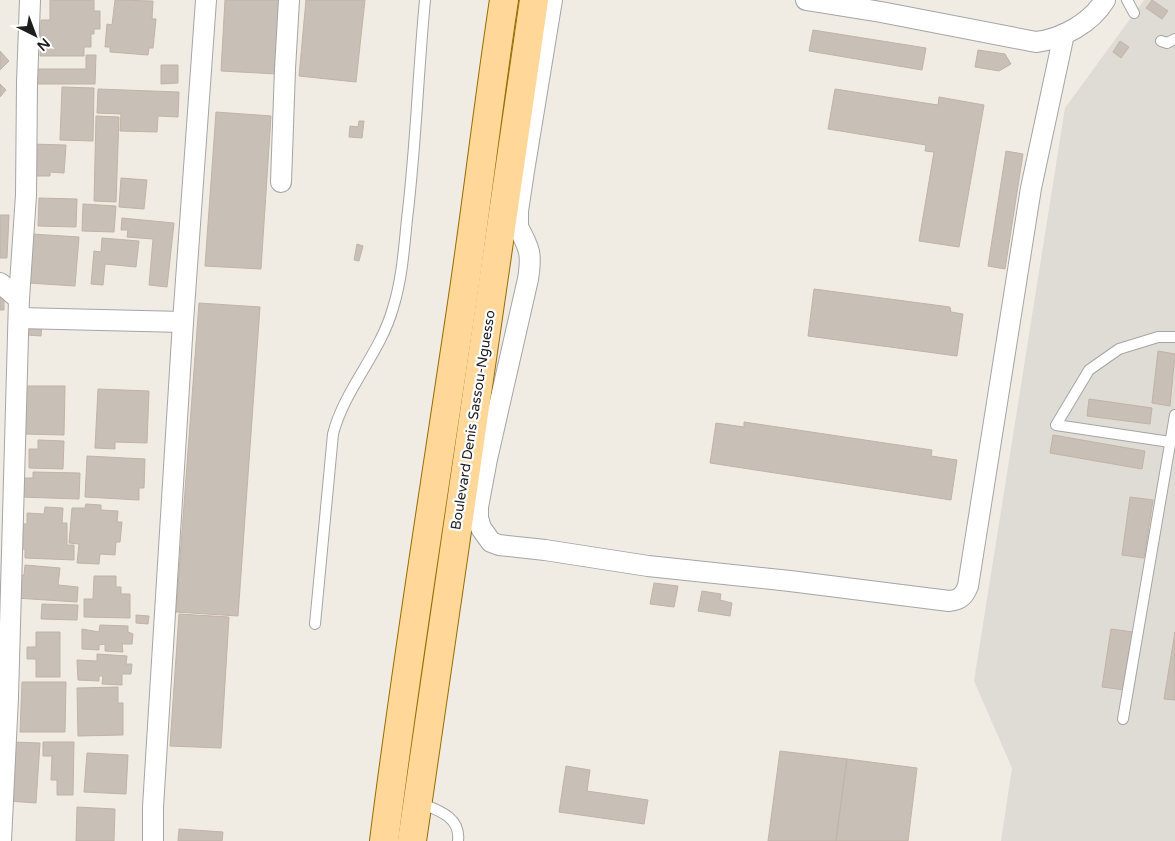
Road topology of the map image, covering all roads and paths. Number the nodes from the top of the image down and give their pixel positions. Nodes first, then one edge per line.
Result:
1 (30, 0) edge
2 (206, 0) edge
3 (289, 0) edge
4 (425, 0) edge
5 (504, 0) edge
6 (534, 0) edge
7 (552, 0) edge
8 (806, 0) edge
9 (1105, 0) edge
10 (1127, 0) edge
11 (1134, 13) dead end
12 (1064, 34) junction
13 (1175, 39) edge
14 (1161, 42) dead end
15 (281, 182) dead end
16 (511, 225) junction
17 (0, 283) edge
18 (19, 308) junction
19 (183, 322) junction
20 (1175, 337) edge
21 (1175, 415) edge
22 (1170, 442) junction
23 (315, 624) dead end
24 (1124, 719) dead end
25 (417, 802) junction
26 (1, 841) edge
27 (153, 841) edge
28 (384, 841) edge
29 (412, 841) edge
30 (458, 841) edge

1 - 18 street
2 - 19 street
3 - 15 street
4 - 23 lane
5 - 28 main road, Boulevard Denis Sassou-Nguesso
6 - 16 main road, Boulevard Denis Sassou-Nguesso
7 - 16 street
8 - 12 street
9 - 12 street
10 - 11 lane
12 - 16 street
13 - 14 lane
16 - 25 main road, Boulevard Denis Sassou-Nguesso
17 - 18 street
18 - 19 street
18 - 26 street
19 - 27 street
20 - 22 lane
21 - 22 lane
22 - 24 lane
25 - 29 main road, Boulevard Denis Sassou-Nguesso
25 - 30 lane

